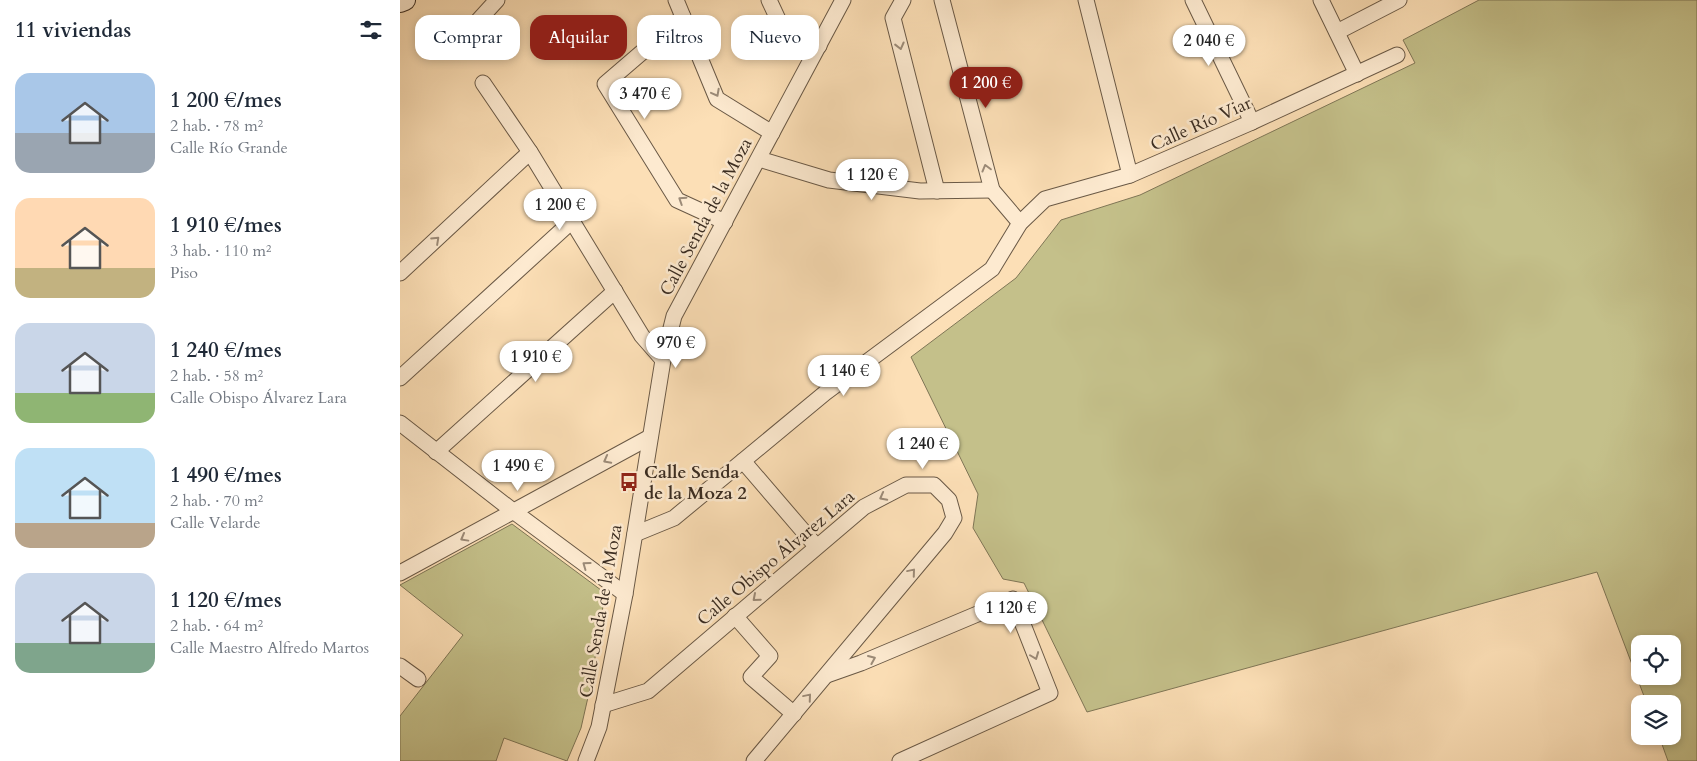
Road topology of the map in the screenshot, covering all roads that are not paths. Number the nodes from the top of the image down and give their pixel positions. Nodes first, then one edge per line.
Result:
1 (405, 0) edge
2 (497, 0) edge
3 (676, 0) edge
4 (770, 0) edge
5 (843, 0) edge
6 (903, 0) edge
7 (942, 0) edge
8 (1086, 0) edge
9 (1193, 0) edge
10 (1321, 0) edge
11 (1399, 0) edge
12 (400, 2) edge
13 (483, 15) edge
14 (683, 15) edge
15 (776, 15) edge
16 (1337, 32) junction
17 (819, 46) edge
18 (1397, 55) dead end
19 (637, 57) edge
20 (701, 60) edge
21 (811, 60) edge
22 (1357, 74) junction
23 (483, 83) dead end
24 (1252, 122) junction
25 (772, 133) junction
26 (530, 152) junction
27 (759, 159) junction
28 (1130, 175) junction
29 (992, 190) junction
30 (937, 191) junction
31 (572, 221) junction
32 (725, 222) junction
33 (1020, 223) junction
34 (400, 273) edge
35 (615, 291) junction
36 (662, 360) junction
37 (400, 378) edge
38 (400, 423) edge
39 (650, 437) junction
40 (436, 452) junction
41 (743, 461) junction
42 (513, 511) junction
43 (635, 534) junction
44 (816, 546) junction
45 (400, 573) edge
46 (625, 594) junction
47 (735, 616) junction
48 (400, 666) edge
49 (826, 676) junction
50 (418, 679) dead end
51 (604, 705) junction
52 (794, 714) junction
53 (586, 761) edge
54 (754, 761) edge
55 (900, 761) edge

1 - 12 main road
2 - 13 street
3 - 14 street
4 - 15 street
5 - 17 street, Calle Senda de la Moza
6 -> 30 street
29 -> 7 street
8 - 28 street
9 - 24 street
10 - 16 street
11 - 16 street
16 - 22 street
18 - 22 street, Calle Río Viar
32 -> 19 street
20 -> 25 street
21 - 25 street, Calle Senda de la Moza
22 - 24 street, Calle Río Viar
23 - 26 street
24 - 28 street, Calle Río Viar
25 - 27 street, Calle Senda de la Moza
26 - 31 street
34 -> 26 street
27 - 30 street
27 - 32 street, Calle Senda de la Moza
28 - 33 street, Calle Río Viar
29 - 30 street
29 - 33 street
31 - 35 street
31 - 37 street
32 - 36 street, Calle Senda de la Moza
33 - 41 street, Calle Río Viar
35 - 36 street
35 - 40 street
36 - 39 street, Calle Senda de la Moza
38 - 40 street
39 -> 42 street
39 - 43 street, Calle Senda de la Moza
40 - 42 street
41 - 43 street, Calle Río Viar
41 - 44 street
42 -> 45 street
46 -> 42 street
43 - 46 street, Calle Senda de la Moza
44 -> 47 street, Calle Obispo Álvarez Lara
49 -> 44 street, Calle Obispo Álvarez Lara
46 - 51 street, Calle Senda de la Moza
47 - 51 street, Calle Obispo Álvarez Lara
47 - 52 street
48 - 50 street
52 -> 49 street, Calle Obispo Álvarez Lara
49 -> 55 street
51 - 53 street, Calle Senda de la Moza
52 - 54 street, Calle Obispo Álvarez Lara

